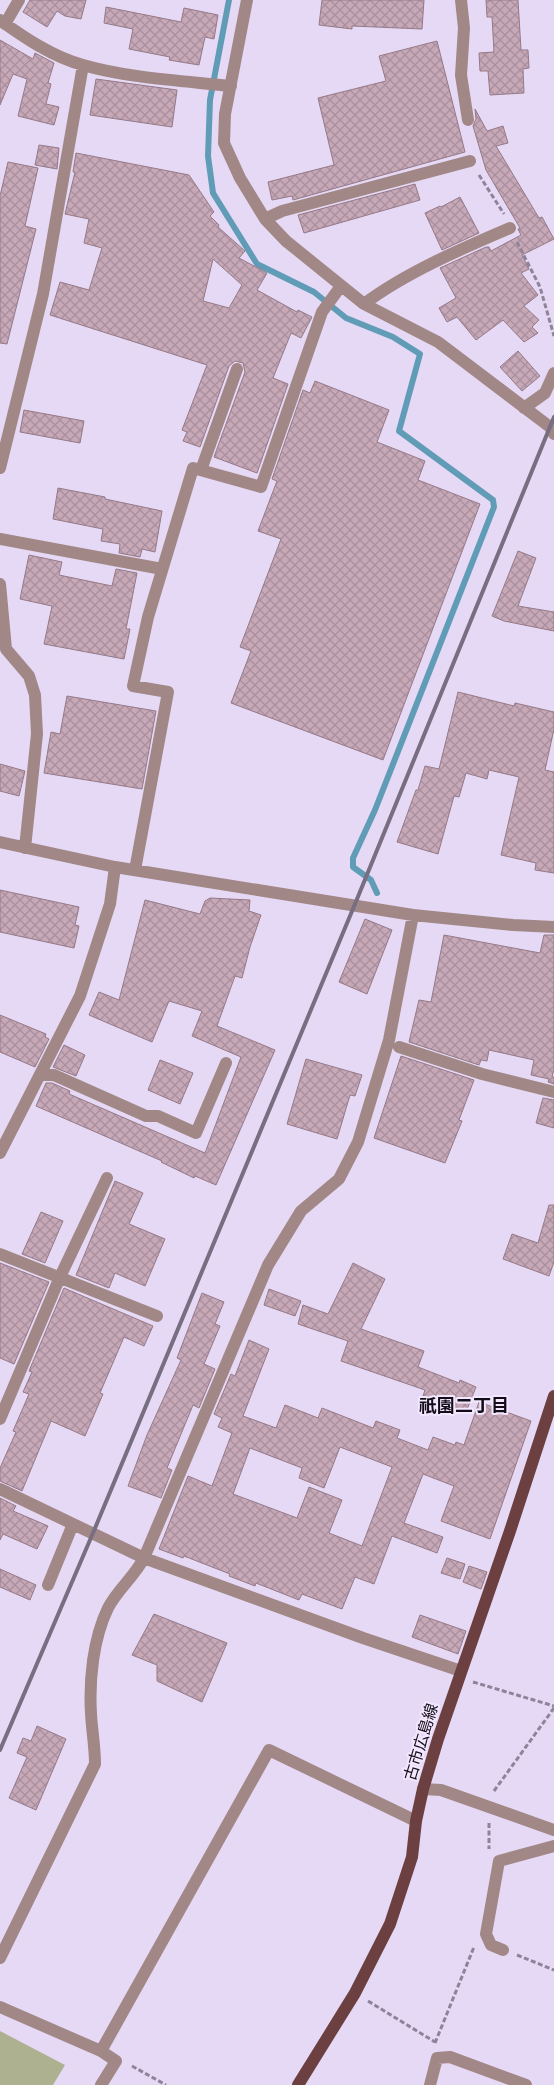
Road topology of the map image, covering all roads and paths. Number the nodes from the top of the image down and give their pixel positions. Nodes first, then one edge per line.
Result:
1 (20, 0) edge
2 (247, 0) edge
3 (461, 0) edge
4 (2, 22) edge
5 (83, 65) junction
6 (230, 86) junction
7 (468, 120) dead end
8 (470, 160) dead end
9 (265, 220) junction
10 (510, 228) dead end
11 (341, 286) junction
12 (364, 304) junction
13 (237, 369) dead end
14 (554, 373) edge
15 (524, 408) junction
16 (554, 434) edge
17 (0, 468) edge
18 (201, 470) junction
19 (0, 539) edge
20 (162, 569) junction
21 (0, 584) edge
22 (0, 842) edge
23 (25, 848) junction
24 (115, 867) junction
25 (135, 870) junction
26 (413, 914) junction
27 (554, 927) edge
28 (399, 1047) dead end
29 (226, 1063) dead end
30 (40, 1075) junction
31 (554, 1092) edge
32 (0, 1153) edge
33 (107, 1178) dead end
34 (0, 1254) edge
35 (60, 1277) junction
36 (157, 1316) dead end
37 (554, 1396) edge
38 (0, 1419) edge
39 (0, 1489) edge
40 (73, 1524) junction
41 (144, 1558) junction
42 (48, 1585) dead end
43 (460, 1674) junction
44 (554, 1706) edge
45 (423, 1789) junction
46 (416, 1821) junction
47 (554, 1830) edge
48 (554, 1846) edge
49 (503, 1950) joint
50 (0, 1958) edge
51 (554, 1970) edge
52 (355, 1994) junction
53 (0, 2007) edge
54 (435, 2042) dead end
55 (101, 2051) junction
56 (116, 2061) junction
57 (101, 2085) edge
58 (166, 2085) edge
59 (298, 2085) edge
60 (430, 2085) edge
61 (526, 2085) edge

1 - 4 street
2 - 6 street
3 - 7 street
4 - 5 street
5 - 6 street
5 - 17 street
6 - 9 street
8 - 9 street
9 - 11 street
10 - 12 street
11 - 12 street
11 - 18 street
12 - 15 street
13 - 18 street
14 - 15 street
15 - 16 street
18 - 20 street
19 - 20 street
20 - 25 street
21 - 23 street
22 - 23 street
23 - 24 street
24 - 25 street
24 - 30 street
25 - 26 street
26 - 27 street
26 - 41 street
28 - 31 street
29 - 30 street
30 - 32 street
33 - 35 street
34 - 35 street
35 - 36 street
35 - 38 street
37 - 43 main road, 古市広島線
39 - 40 street
40 - 41 street
40 - 42 street
41 - 43 street
41 - 50 street
43 - 44 path
43 - 45 main road, 古市広島線
45 - 46 main road, 古市広島線
45 - 47 street
46 - 52 main road, 古市広島線
46 - 55 street
48 - 49 street
49 - 51 path
52 - 54 path
52 - 59 main road, 古市広島線
53 - 55 street
55 - 56 street
56 - 57 street
56 - 58 path
60 - 61 street

